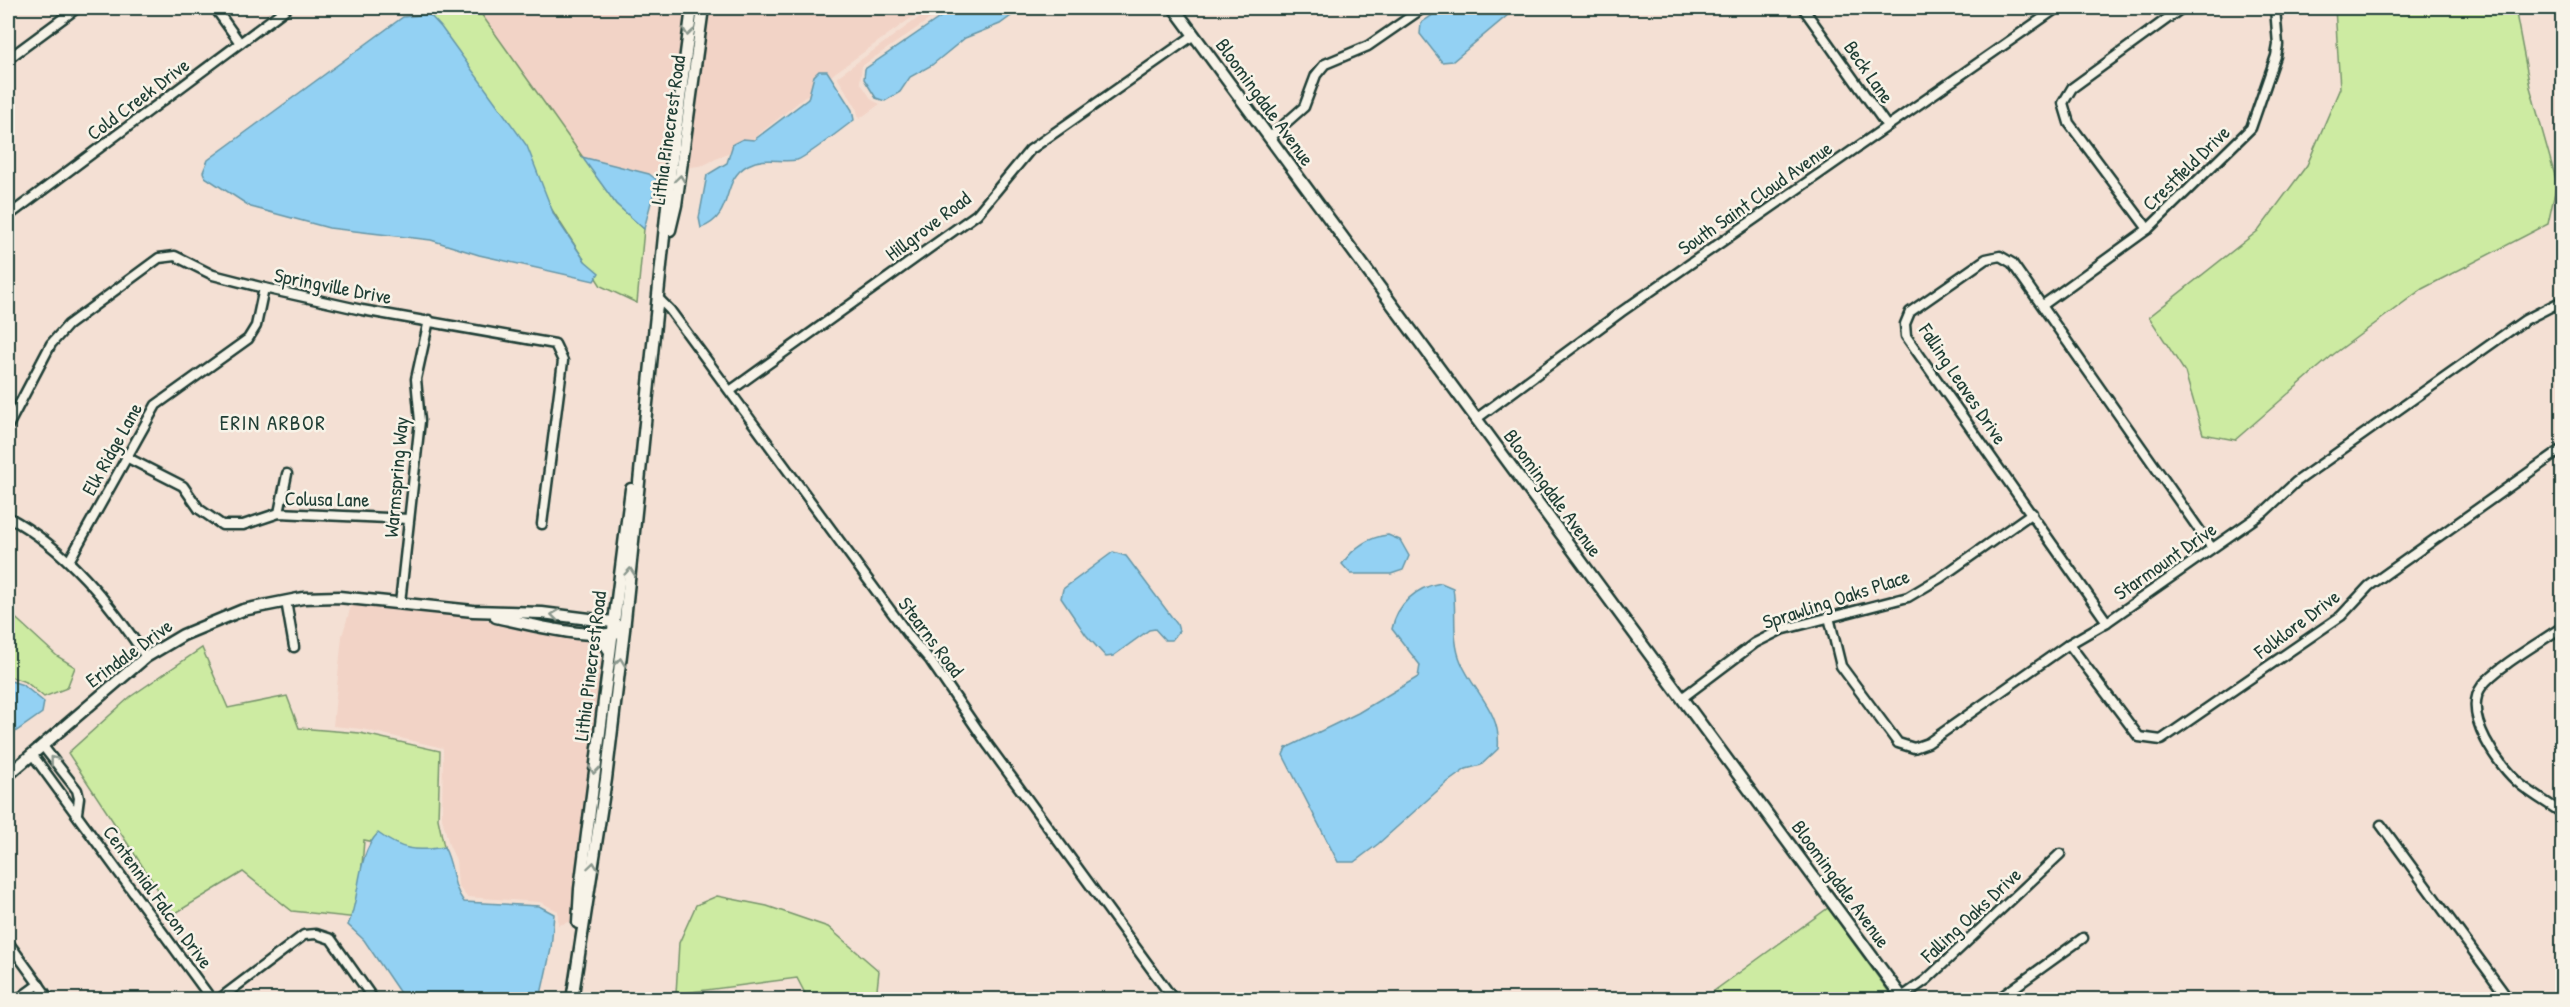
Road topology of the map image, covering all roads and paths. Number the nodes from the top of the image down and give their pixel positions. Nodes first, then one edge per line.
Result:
1 (77, 8) edge
2 (215, 8) edge
3 (287, 8) edge
4 (692, 8) edge
5 (703, 8) edge
6 (1174, 8) edge
7 (1423, 8) edge
8 (1803, 8) edge
9 (2057, 8) edge
10 (2182, 8) edge
11 (2275, 8) edge
12 (1194, 34) junction
13 (240, 43) junction
14 (8, 59) edge
15 (1887, 126) junction
16 (1269, 138) junction
17 (8, 216) edge
18 (2148, 229) junction
19 (663, 256) junction
20 (264, 288) junction
21 (658, 298) junction
22 (2562, 301) edge
23 (2043, 305) junction
24 (429, 320) junction
25 (649, 373) junction
26 (730, 391) junction
27 (1476, 419) junction
28 (8, 426) edge
29 (2562, 449) edge
30 (126, 457) junction
31 (287, 474) dead end
32 (279, 513) junction
33 (2032, 513) junction
34 (8, 517) edge
35 (409, 519) junction
36 (542, 524) dead end
37 (2212, 548) junction
38 (69, 561) junction
39 (286, 601) junction
40 (400, 603) junction
41 (473, 611) junction
42 (1829, 617) junction
43 (2107, 621) junction
44 (2562, 627) edge
45 (612, 628) junction
46 (624, 630) junction
47 (594, 633) junction
48 (2068, 644) junction
49 (294, 647) dead end
50 (609, 650) junction
51 (146, 657) junction
52 (1682, 698) junction
53 (42, 745) junction
54 (32, 754) junction
55 (8, 775) edge
56 (67, 776) junction
57 (55, 784) junction
58 (2561, 810) edge
59 (77, 813) junction
60 (2381, 825) dead end
61 (2060, 854) dead end
62 (2083, 938) dead end
63 (8, 942) edge
64 (576, 964) junction
65 (39, 984) junction
66 (1903, 998) edge
67 (17, 999) edge
68 (50, 999) edge
69 (212, 999) edge
70 (218, 999) edge
71 (374, 999) edge
72 (572, 999) edge
73 (1174, 999) edge
74 (1997, 999) edge
75 (2509, 999) edge

1 - 14 street
2 - 13 street
3 - 13 street, Cold Creek Drive
4 -> 19 street, Lithia Pinecrest Road
19 -> 5 street, Lithia Pinecrest Road
6 - 12 street, Bloomingdale Avenue
7 - 16 street
8 - 15 street, Beck Lane
9 - 15 street, South Saint Cloud Avenue
10 - 18 street
11 - 18 street, Crestfield Drive
12 - 16 street, Bloomingdale Avenue
12 - 26 street, Hillgrove Road
13 - 17 street, Cold Creek Drive
15 - 27 street, South Saint Cloud Avenue
16 - 27 street, Bloomingdale Avenue
18 - 23 street, Crestfield Drive
19 - 21 street, Lithia Pinecrest Road
20 - 24 street, Springville Drive
20 - 28 street, Springville Drive
20 - 30 street, Elk Ridge Lane
21 - 25 street, Lithia Pinecrest Road
21 - 26 street, Stearns Road
22 - 37 street, Starmount Drive
23 - 33 street, Falling Leaves Drive
23 - 37 street, Falling Leaves Drive
24 - 35 street, Warmspring Way
24 - 36 street, Springville Drive
25 - 45 street, Lithia Pinecrest Road
46 -> 25 street, Lithia Pinecrest Road
26 - 73 street, Stearns Road
27 - 52 street, Bloomingdale Avenue
29 - 48 street, Folklore Drive
30 - 32 street, Colusa Lane
30 - 38 street, Elk Ridge Lane
31 - 32 street
32 - 35 street, Colusa Lane
33 - 42 street, Sprawling Oaks Place
33 - 43 street, Falling Leaves Drive
34 - 38 street
35 - 40 street, Warmspring Way
37 - 43 street, Starmount Drive
38 - 51 street
39 - 40 street, Erindale Drive
39 - 49 street
39 - 51 street, Erindale Drive
40 - 41 street, Erindale Drive
45 -> 41 street, Erindale Drive
41 - 47 street, Erindale Drive
42 - 48 street, Starmount Drive
42 - 52 street, Sprawling Oaks Place
43 - 48 street, Starmount Drive
44 - 58 street
45 - 46 street, Erindale Drive
45 - 47 street, Erindale Drive
45 - 50 street, Lithia Pinecrest Road
64 -> 46 street, Lithia Pinecrest Road
47 - 50 street
50 -> 64 street, Lithia Pinecrest Road
51 - 53 street, Erindale Drive
52 - 66 street, Bloomingdale Avenue
53 - 54 street, Erindale Drive
56 -> 53 street, Centennial Falcon Drive
54 - 55 street, Erindale Drive
54 - 57 street, Centennial Falcon Drive
56 - 57 street
56 - 59 street, Centennial Falcon Drive
57 - 59 street, Centennial Falcon Drive
59 - 69 street, Centennial Falcon Drive
60 - 75 street
61 - 66 street, Falling Oaks Drive
62 - 74 street
63 - 65 street
64 - 72 street, Lithia Pinecrest Road
65 - 67 street
65 - 68 street
70 - 71 street

